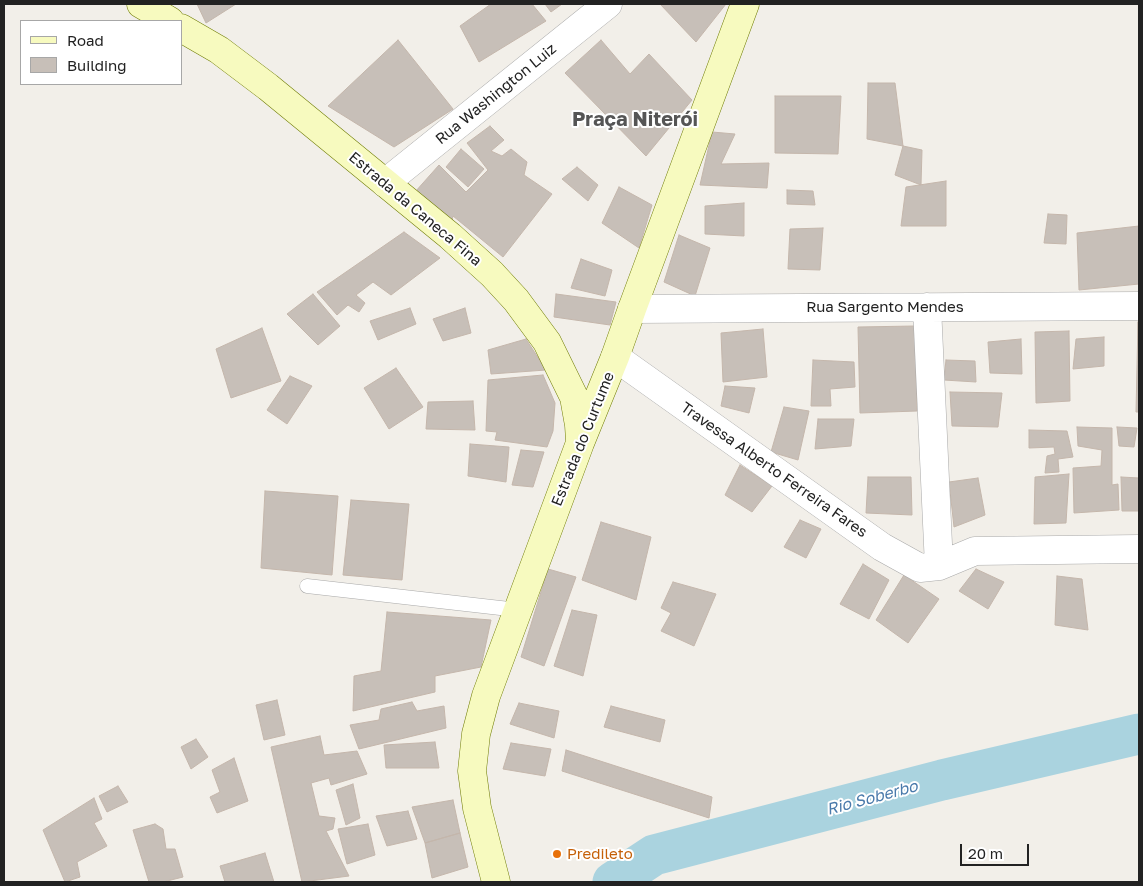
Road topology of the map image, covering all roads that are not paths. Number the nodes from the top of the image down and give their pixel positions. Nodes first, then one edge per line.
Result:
1 (608, 4) edge
2 (745, 4) edge
3 (182, 29) edge
4 (385, 184) junction
5 (1139, 306) edge
6 (927, 307) junction
7 (632, 309) junction
8 (615, 357) junction
9 (601, 394) junction
10 (574, 397) junction
11 (580, 443) junction
12 (1139, 549) edge
13 (939, 566) junction
14 (307, 586) dead end
15 (518, 610) junction
16 (496, 882) edge

1 - 4 street, Rua Washington Luiz
2 - 7 street, Estrada do Curtume
3 - 4 street, Estrada da Caneca Fina
4 - 10 street, Estrada da Caneca Fina
5 - 6 street, Rua Sargento Mendes
6 - 7 street, Rua Sargento Mendes
6 - 13 street
7 - 8 street, Estrada do Curtume
8 - 9 street, Estrada do Curtume
8 - 13 street, Travessa Alberto Ferreira Fares
9 - 10 street
9 - 11 street, Estrada do Curtume
10 - 11 street, Estrada da Caneca Fina
11 - 15 street, Estrada do Curtume
12 - 13 street
14 - 15 lane
15 - 16 street, Estrada do Curtume

